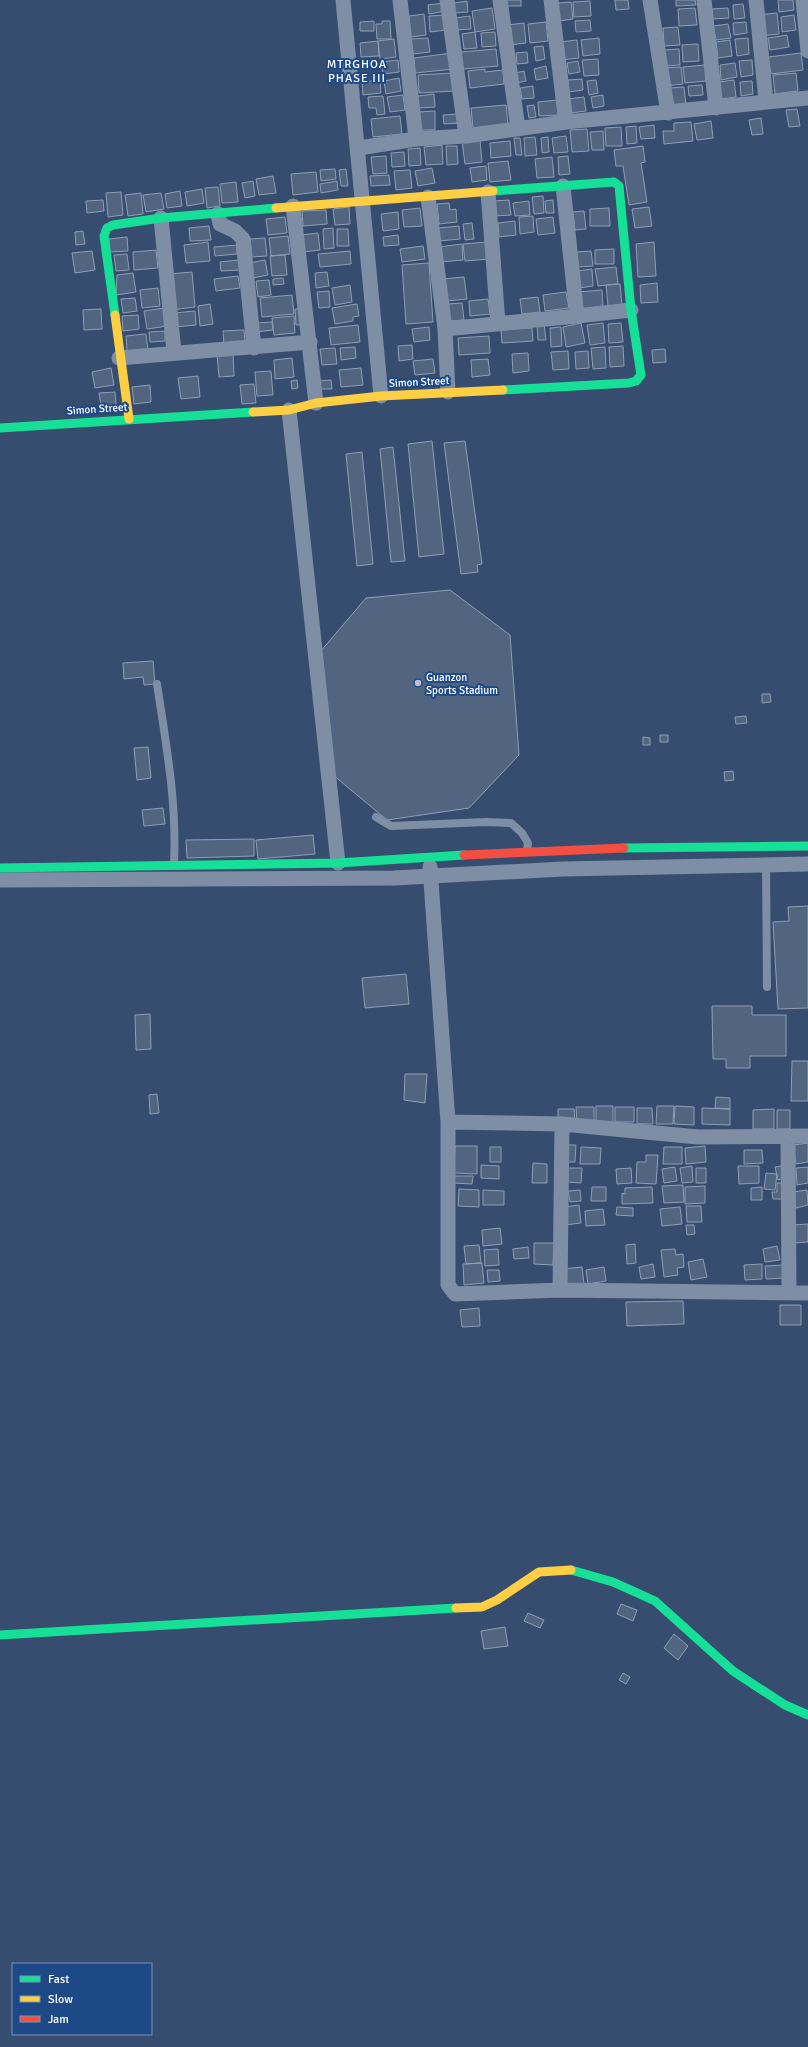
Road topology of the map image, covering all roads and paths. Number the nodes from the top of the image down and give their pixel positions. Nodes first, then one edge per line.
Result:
1 (344, 0) edge
2 (400, 0) edge
3 (447, 0) edge
4 (500, 0) edge
5 (551, 0) edge
6 (650, 0) edge
7 (704, 0) edge
8 (756, 0) edge
9 (803, 0) edge
10 (808, 51) edge
11 (808, 98) edge
12 (766, 101) junction
13 (716, 108) junction
14 (668, 113) junction
15 (566, 122) junction
16 (518, 128) junction
17 (466, 136) junction
18 (416, 139) junction
19 (359, 148) junction
20 (563, 186) junction
21 (488, 192) junction
22 (428, 197) junction
23 (362, 202) junction
24 (293, 206) junction
25 (218, 214) junction
26 (161, 218) junction
27 (632, 310) junction
28 (577, 316) junction
29 (498, 323) junction
30 (445, 329) junction
31 (310, 342) junction
32 (254, 348) junction
33 (174, 352) junction
34 (120, 358) junction
35 (448, 392) junction
36 (381, 396) junction
37 (316, 403) junction
38 (289, 410) junction
39 (129, 419) junction
40 (0, 428) edge
41 (157, 684) dead end
42 (376, 817) dead end
43 (808, 846) edge
44 (527, 852) junction
45 (429, 856) junction
46 (338, 863) junction
47 (174, 864) junction
48 (766, 864) junction
49 (808, 864) edge
50 (0, 868) edge
51 (152, 872) junction
52 (432, 877) junction
53 (0, 880) edge
54 (767, 987) dead end
55 (448, 1122) junction
56 (562, 1124) junction
57 (788, 1136) junction
58 (808, 1136) edge
59 (560, 1290) junction
60 (808, 1293) edge
61 (789, 1294) junction
62 (0, 1635) edge
63 (808, 1715) edge

1 - 19 street
2 - 18 street
3 - 17 street
4 - 16 street
5 - 15 street
6 - 14 street
7 - 13 street
8 - 12 street
9 - 10 street
11 - 12 street
12 - 13 street
13 - 14 street
14 - 15 street
15 - 16 street
16 - 17 street
17 - 18 street
18 - 19 street
19 - 23 street
20 - 21 street
20 - 27 street, Simon Street
20 - 28 street
21 - 22 street
21 - 29 street
22 - 23 street
22 - 30 street
23 - 24 street
23 - 36 street
24 - 25 street
24 - 31 street
25 - 26 street
25 - 32 street
26 - 33 street
26 - 34 street
27 - 28 street
27 - 35 street, Simon Street
28 - 29 street
29 - 30 street
30 - 35 street
31 - 32 street
31 - 37 street
32 - 33 street
33 - 34 street
34 - 39 street
35 - 36 street, Simon Street
36 - 37 street, Simon Street
37 - 38 street, Simon Street
38 - 39 street, Simon Street
38 - 46 street
39 - 40 street, Simon Street
41 - 47 lane
42 - 44 lane
43 - 44 street
44 - 45 street
45 - 46 street
45 - 52 street
46 - 47 street
47 - 51 street
48 - 49 street
48 - 52 street
48 - 54 lane
50 - 51 street
51 - 52 street
51 - 53 street
52 - 55 street
55 - 56 street
55 - 59 street
56 - 57 street
56 - 59 street
57 - 58 street
57 - 61 street
59 - 61 street
60 - 61 street
62 - 63 street

